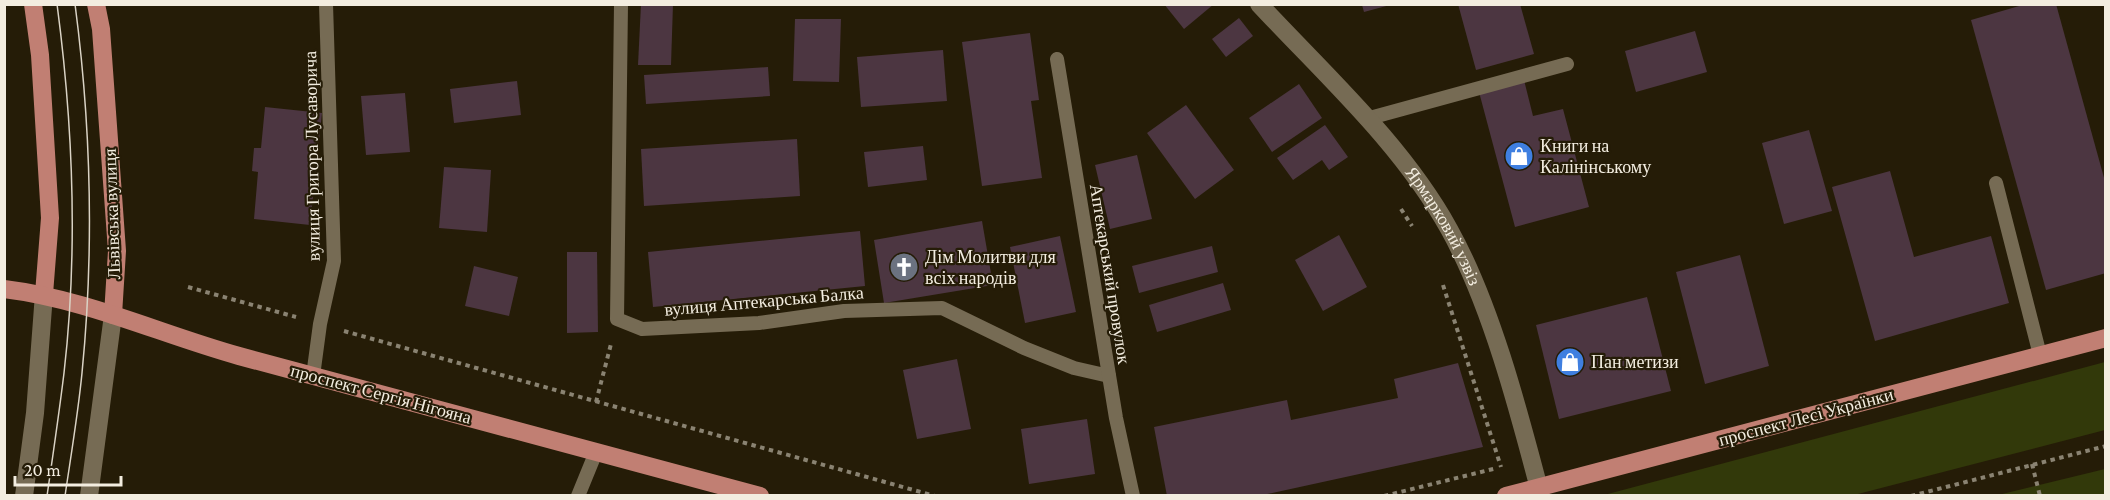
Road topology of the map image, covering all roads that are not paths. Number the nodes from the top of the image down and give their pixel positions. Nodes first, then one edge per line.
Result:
1 (33, 4) edge
2 (96, 4) edge
3 (326, 4) edge
4 (621, 4) edge
5 (1259, 4) edge
6 (1056, 58) dead end
7 (1567, 64) dead end
8 (1366, 119) junction
9 (1996, 183) dead end
10 (4, 289) edge
11 (44, 294) junction
12 (113, 315) junction
13 (2106, 338) edge
14 (2040, 355) junction
15 (313, 376) junction
16 (1109, 376) junction
17 (596, 452) junction
18 (1540, 491) edge
19 (24, 495) edge
20 (89, 495) edge
21 (578, 495) edge
22 (760, 495) edge
23 (1133, 495) edge
24 (1506, 495) edge

1 - 11 main road
2 - 12 main road, Львівська вулиця
3 - 15 lane, вулиця Григора Лусаворича
4 - 16 lane, вулиця Аптекарська Балка
5 - 8 street, Ярмарковий узвіз
6 - 16 lane, Аптекарський провулок
7 - 8 lane
8 - 18 street, Ярмарковий узвіз
9 - 14 lane
10 - 11 main road, проспект Сергія Нігояна
11 - 12 main road, проспект Сергія Нігояна
11 - 19 street
12 - 15 main road, проспект Сергія Нігояна
12 - 20 street, Львівська вулиця
13 - 14 main road, проспект Лесі Українки
14 - 18 main road, проспект Лесі Українки
15 - 17 main road, проспект Сергія Нігояна
16 - 23 lane, Аптекарський провулок
17 - 21 lane
17 - 22 main road, проспект Сергія Нігояна
18 - 24 main road, проспект Лесі Українки

